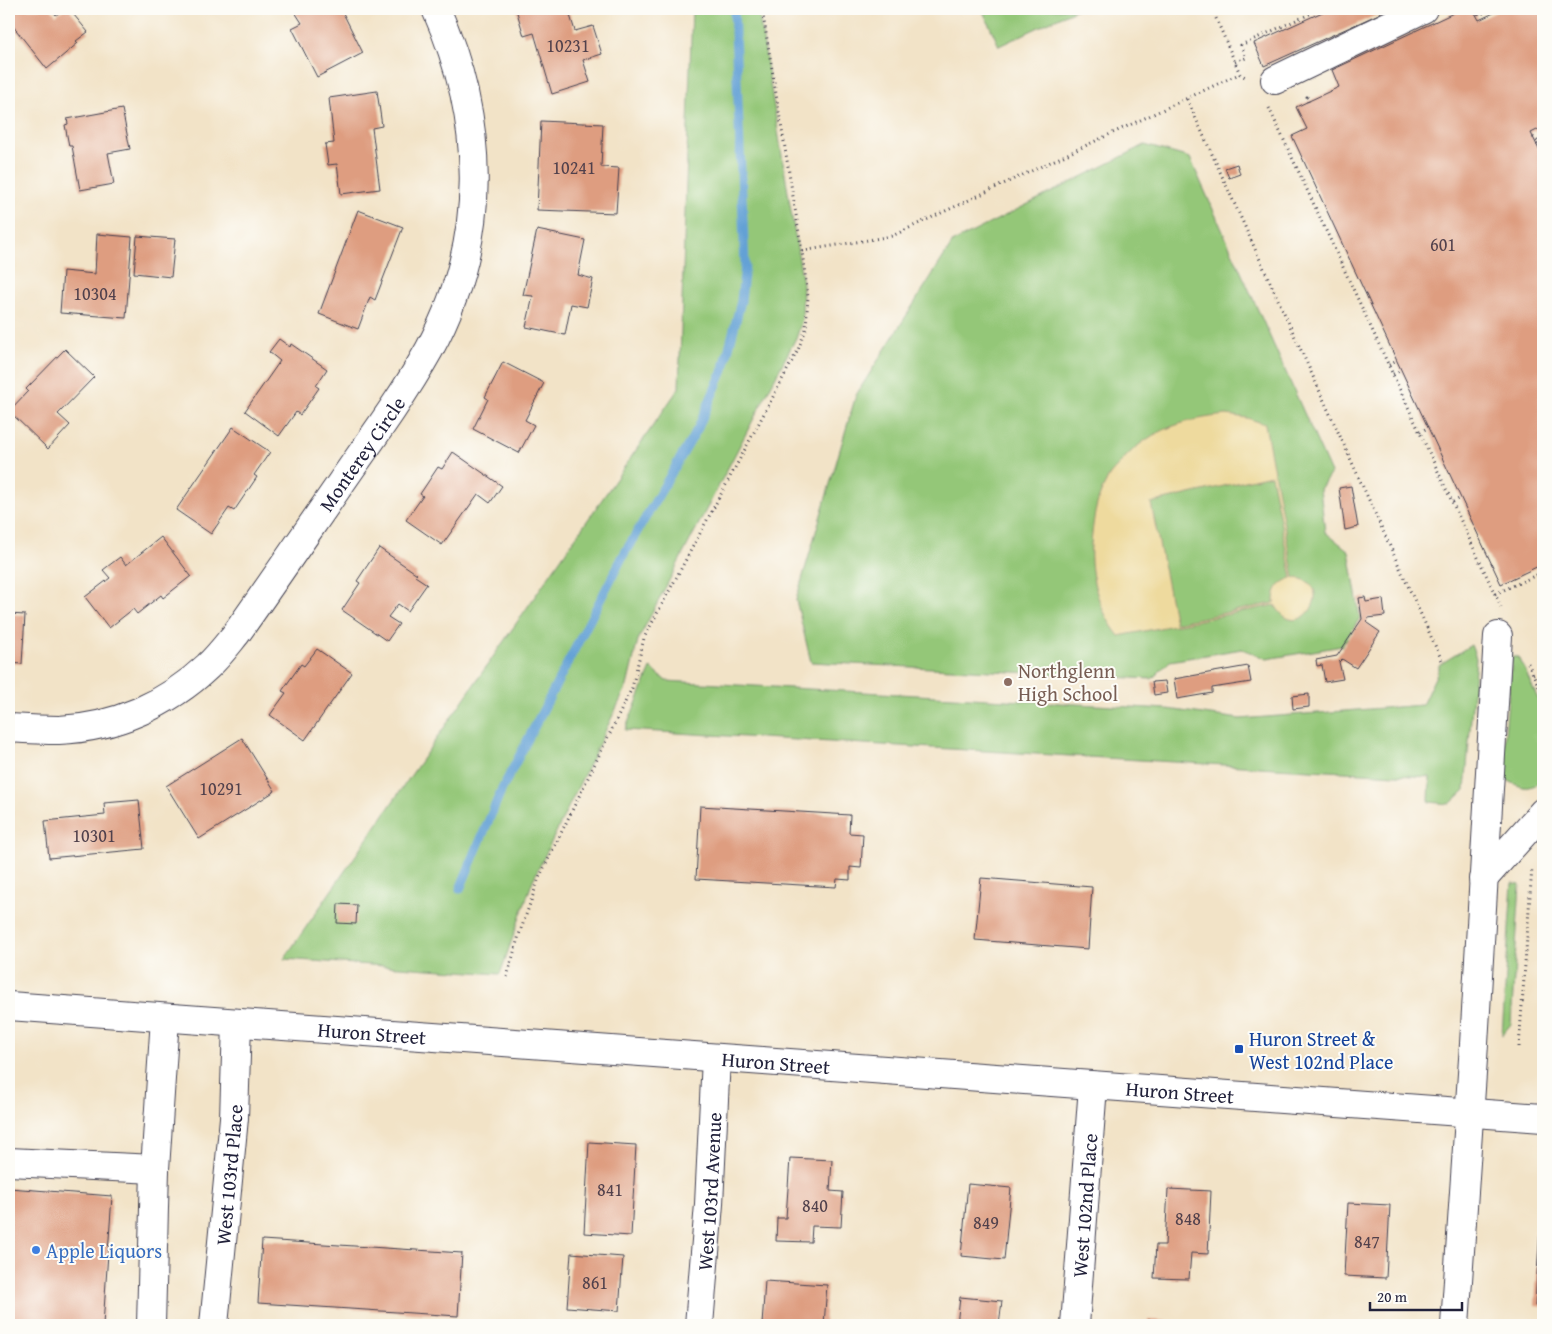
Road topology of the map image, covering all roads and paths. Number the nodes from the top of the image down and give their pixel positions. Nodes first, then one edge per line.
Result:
1 (436, 9) edge
2 (762, 9) edge
3 (1212, 9) edge
4 (1321, 9) edge
5 (1423, 9) edge
6 (1477, 9) edge
7 (1492, 9) edge
8 (1235, 62) junction
9 (1270, 91) joint
10 (1187, 98) junction
11 (1533, 136) dead end
12 (1537, 144) dead end
13 (1543, 147) edge
14 (802, 251) junction
15 (1397, 361) dead end
16 (1389, 365) junction
17 (1402, 370) dead end
18 (1393, 374) junction
19 (1428, 428) dead end
20 (1420, 432) junction
21 (1461, 498) dead end
22 (1452, 502) junction
23 (1543, 572) edge
24 (1495, 594) junction
25 (1501, 624) joint
26 (1525, 656) dead end
27 (1443, 663) dead end
28 (1543, 669) edge
29 (1533, 674) junction
30 (1543, 696) edge
31 (9, 728) edge
32 (1543, 812) edge
33 (1533, 862) dead end
34 (1483, 879) junction
35 (507, 977) dead end
36 (9, 1006) edge
37 (165, 1018) junction
38 (237, 1023) junction
39 (1519, 1047) dead end
40 (716, 1058) junction
41 (1093, 1086) junction
42 (1469, 1113) junction
43 (1543, 1118) edge
44 (9, 1162) edge
45 (155, 1169) junction
46 (151, 1325) edge
47 (214, 1325) edge
48 (699, 1325) edge
49 (1075, 1325) edge
50 (1455, 1325) edge

1 - 31 street, Monterey Circle
2 - 14 path
3 - 8 path
4 - 8 path
5 - 9 street
6 - 7 path
8 - 10 path
9 - 16 path
10 - 14 path
10 - 27 path
11 - 13 path
12 - 13 path
14 - 35 path
15 - 16 path
16 - 18 path
17 - 18 path
18 - 20 path
19 - 20 path
20 - 22 path
21 - 22 path
22 - 24 path
23 - 24 path
24 - 25 path
25 - 34 street
26 - 29 path
28 - 29 path
29 - 30 path
32 - 34 street
33 - 39 path
34 - 42 street
36 - 37 street, Huron Street
37 - 38 street, Huron Street
37 - 45 street
38 - 40 street, Huron Street
38 - 47 street, West 103rd Place
40 - 41 street, Huron Street
40 - 48 street, West 103rd Avenue
41 - 42 street, Huron Street
41 - 49 street, West 102nd Place
42 - 43 street, Huron Street
42 - 50 street
44 - 45 street
45 - 46 street

